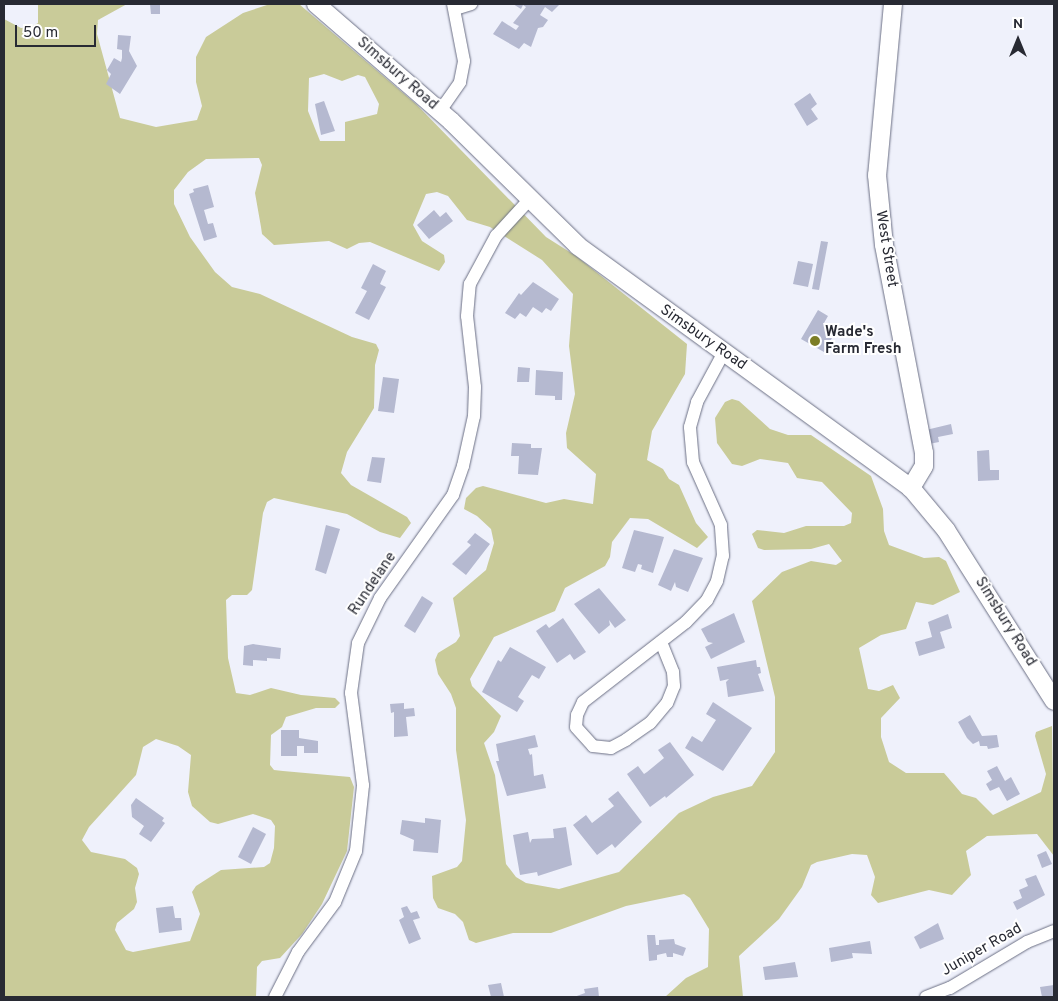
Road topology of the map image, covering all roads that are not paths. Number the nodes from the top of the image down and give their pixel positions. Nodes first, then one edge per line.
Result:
1 (316, 4) edge
2 (471, 4) edge
3 (893, 4) edge
4 (454, 7) edge
5 (440, 111) junction
6 (529, 200) junction
7 (724, 352) junction
8 (911, 488) junction
9 (661, 642) junction
10 (1054, 701) edge
11 (1054, 931) edge
12 (274, 997) edge
13 (926, 997) edge

1 - 5 main road, Simsbury Road
2 - 4 street
3 - 8 main road, West Street
4 - 5 street
5 - 6 main road, Simsbury Road
6 - 7 main road, Simsbury Road
6 - 12 street, Rundelane
7 - 8 main road, Simsbury Road
7 - 9 street
8 - 10 main road, Simsbury Road
9 - 9 street
11 - 13 street, Juniper Road

